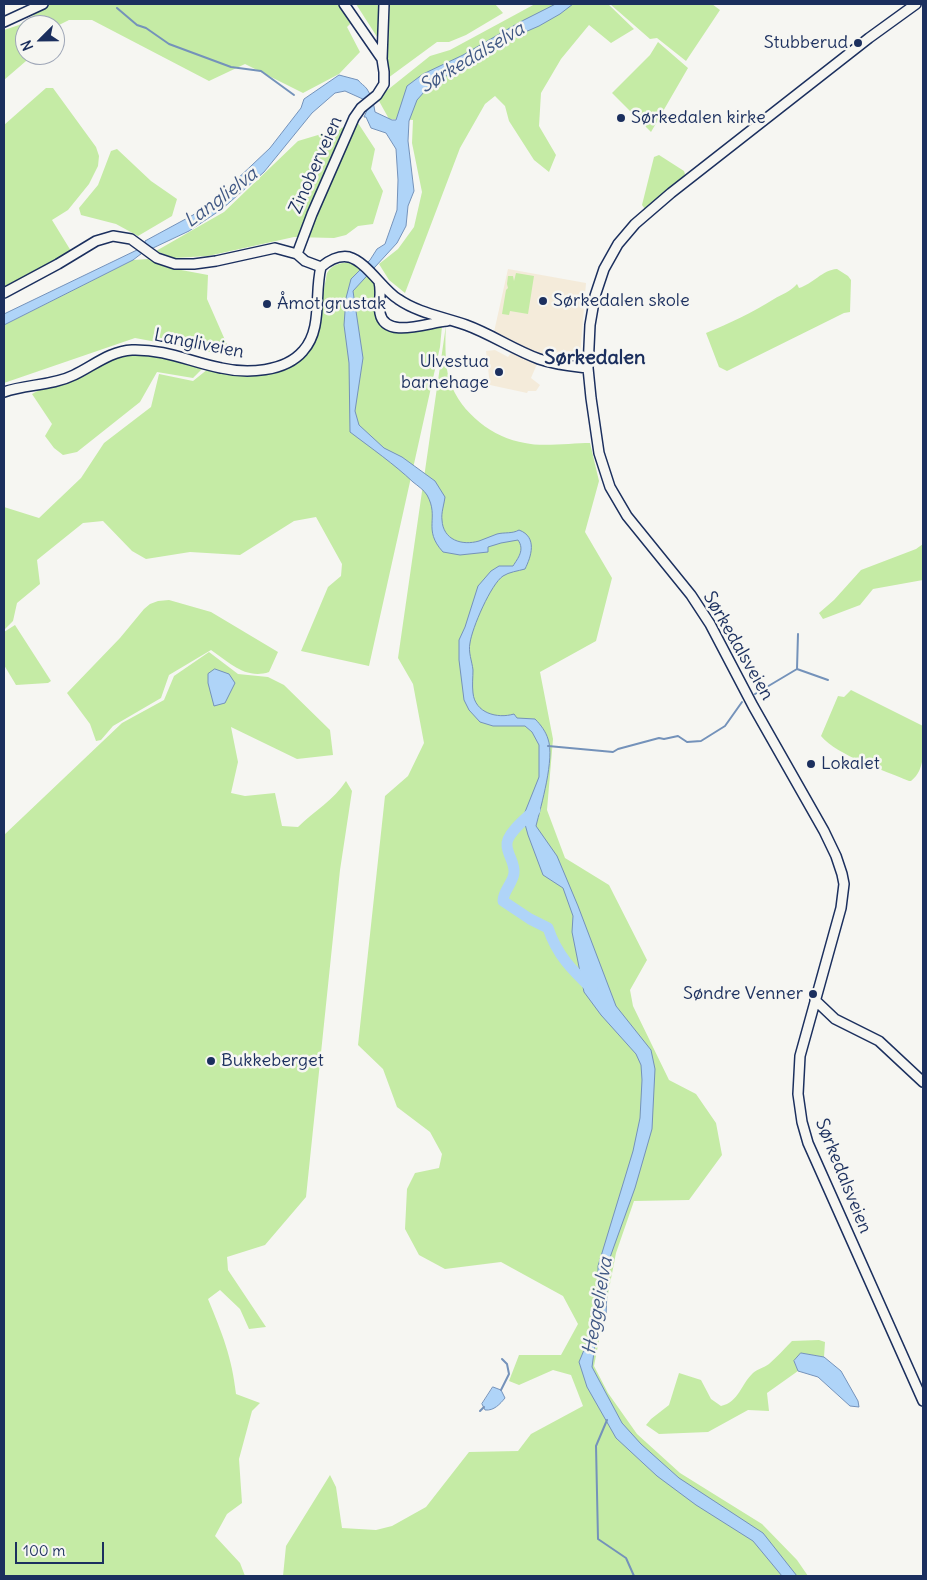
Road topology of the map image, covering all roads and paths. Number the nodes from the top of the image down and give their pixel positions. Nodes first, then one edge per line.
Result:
1 (43, 4) edge
2 (344, 4) edge
3 (384, 4) edge
4 (916, 4) edge
5 (4, 22) edge
6 (382, 60) junction
7 (297, 254) junction
8 (321, 268) junction
9 (378, 280) junction
10 (4, 293) edge
11 (450, 321) junction
12 (588, 368) junction
13 (4, 392) edge
14 (815, 1000) junction
15 (923, 1082) edge
16 (923, 1401) edge

1 - 5 street
2 - 6 street
3 - 6 street, Zinoberveien
4 - 12 street, Sørkedalsveien
6 - 7 street, Zinoberveien
7 - 8 street
7 - 10 street
8 - 9 street
8 - 13 street, Langliveien
9 - 11 street
9 - 11 street
11 - 12 street
12 - 14 street, Sørkedalsveien
14 - 15 street
14 - 16 street, Sørkedalsveien

